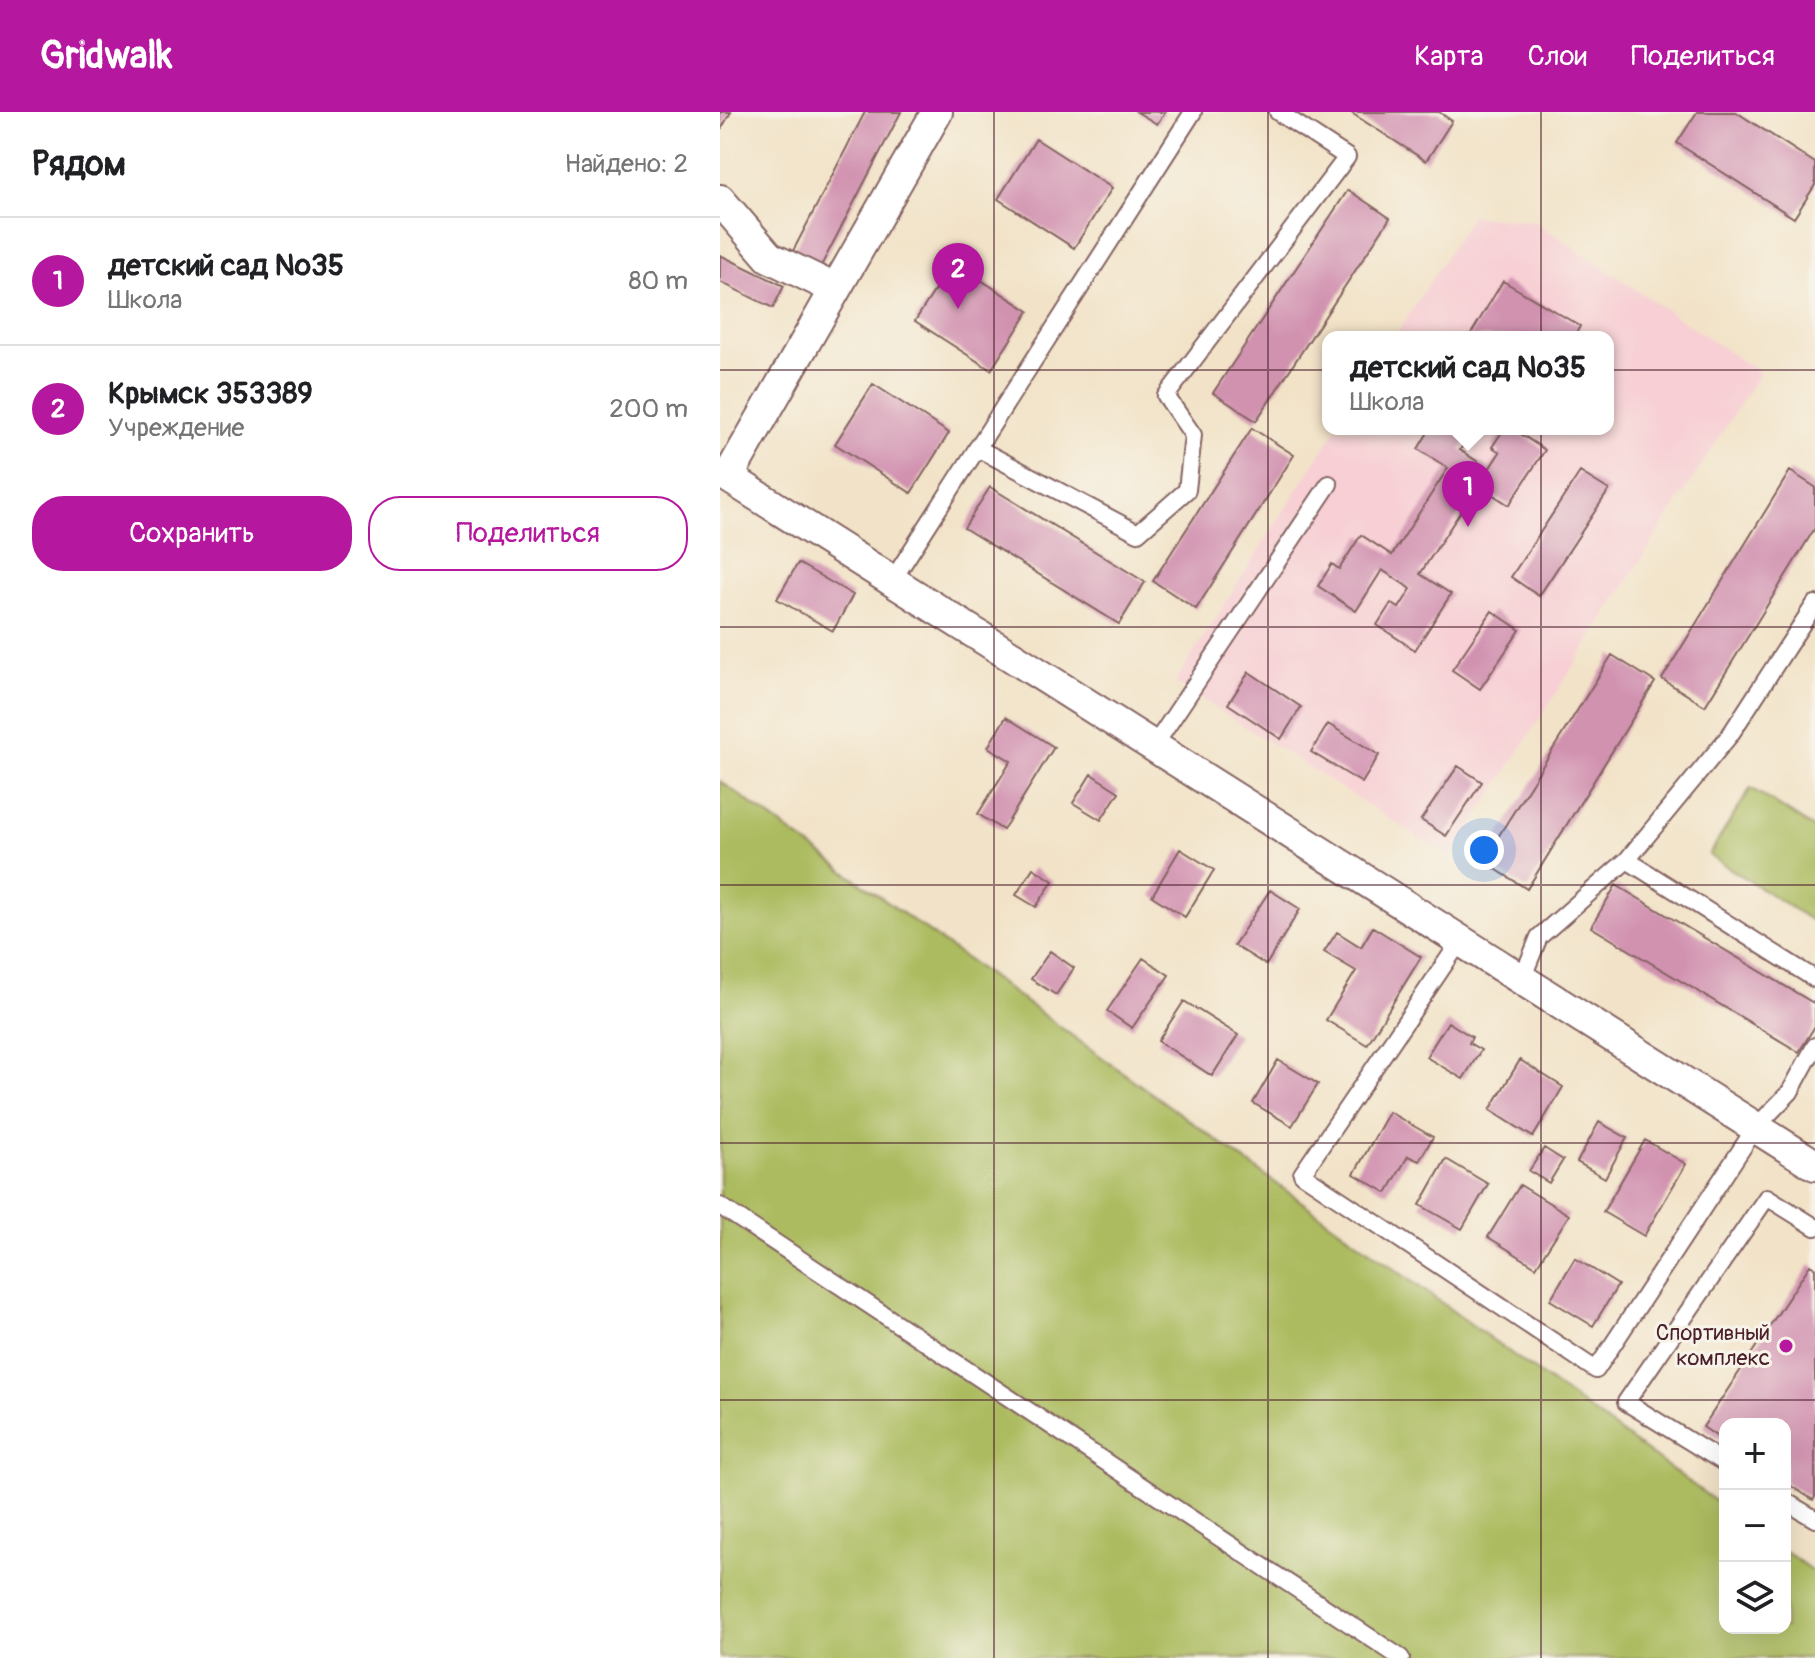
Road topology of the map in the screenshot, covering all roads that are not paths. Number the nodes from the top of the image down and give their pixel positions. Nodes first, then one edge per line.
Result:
1 (937, 112) edge
2 (1193, 112) edge
3 (1278, 112) edge
4 (720, 200) edge
5 (835, 289) junction
6 (977, 448) junction
7 (1329, 484) dead end
8 (892, 581) junction
9 (1815, 604) edge
10 (1154, 746) junction
11 (1627, 860) junction
12 (1461, 940) junction
13 (1522, 979) junction
14 (1815, 979) edge
15 (1815, 1046) edge
16 (1756, 1127) junction
17 (1815, 1165) edge
18 (720, 1206) edge
19 (1815, 1227) edge
20 (1719, 1459) edge
21 (1791, 1505) edge
22 (1815, 1519) edge
23 (1401, 1658) edge

1 - 5 street
2 - 6 lane
3 - 6 lane
4 - 5 street
5 - 8 street
6 - 8 lane
7 - 10 lane
8 - 10 street
9 - 11 lane
10 - 12 street
11 - 13 lane
11 - 14 lane
12 - 13 street
12 - 16 lane
13 - 16 street
15 - 16 lane
16 - 17 street
18 - 23 lane
19 - 20 lane
21 - 22 lane

